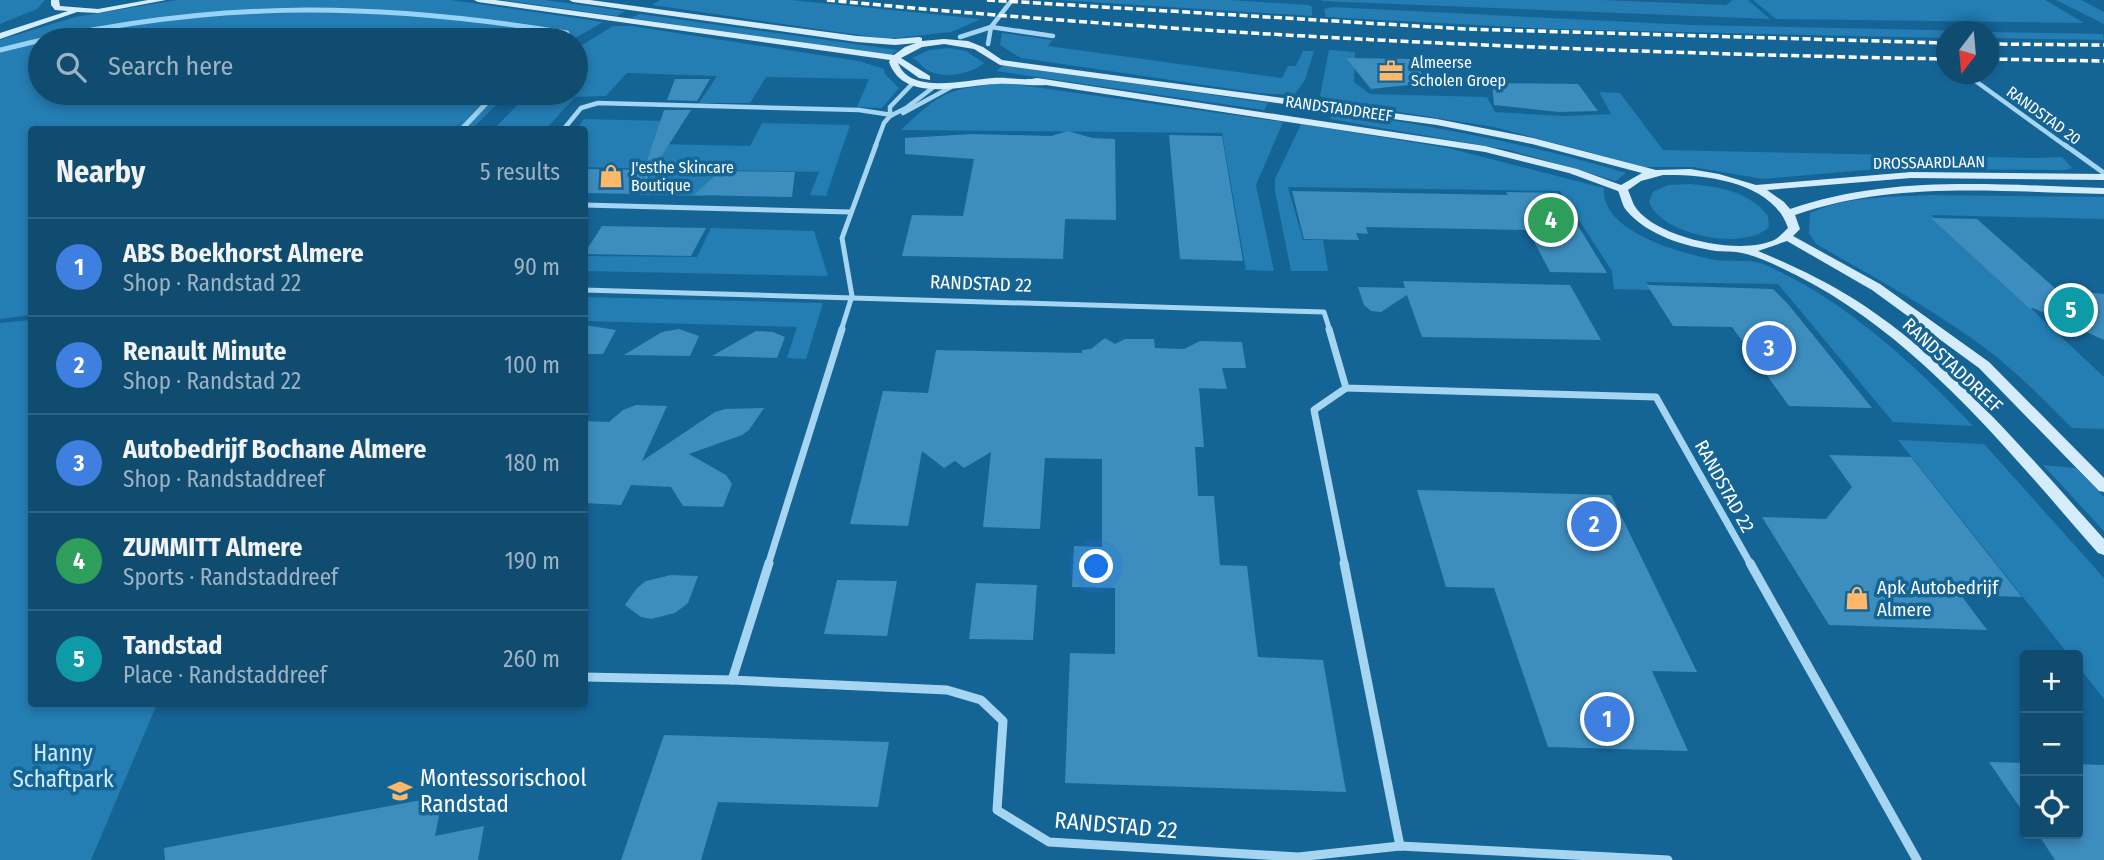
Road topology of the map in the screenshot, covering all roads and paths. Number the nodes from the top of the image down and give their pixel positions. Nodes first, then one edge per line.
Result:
1 (70, 0) edge
2 (141, 0) edge
3 (478, 0) edge
4 (573, 0) edge
5 (1012, 0) edge
6 (157, 1) edge
7 (50, 7) edge
8 (89, 10) junction
9 (74, 12) junction
10 (0, 26) edge
11 (991, 27) junction
12 (0, 36) edge
13 (1053, 36) dead end
14 (960, 37) junction
15 (951, 42) junction
16 (918, 43) junction
17 (988, 44) junction
18 (1001, 59) junction
19 (894, 62) junction
20 (977, 79) junction
21 (914, 82) junction
22 (939, 83) junction
23 (1980, 84) edge
24 (955, 86) junction
25 (890, 116) junction
26 (566, 126) edge
27 (1655, 173) junction
28 (2104, 175) edge
29 (1755, 188) junction
30 (1623, 189) junction
31 (2104, 191) edge
32 (588, 205) edge
33 (850, 212) junction
34 (1789, 213) junction
35 (1789, 238) junction
36 (1746, 250) junction
37 (588, 290) edge
38 (852, 296) junction
39 (1346, 388) junction
40 (2104, 487) edge
41 (2104, 549) edge
42 (588, 677) edge
43 (732, 680) junction
44 (1400, 846) junction
45 (1668, 860) edge
46 (1917, 860) edge

1 - 8 main road
2 - 8 main road
3 - 19 main road
4 - 16 main road
5 - 11 street
6 - 8 main road
7 - 9 main road
7 - 10 main road
8 - 9 main road
8 - 12 main road
9 - 12 main road
11 - 13 street
11 - 14 street
11 - 17 street
14 - 15 main road
14 - 16 main road
14 - 17 main road
15 - 16 main road
15 - 18 main road
16 - 19 main road
17 - 18 main road
18 - 20 main road
18 - 27 main road, RANDSTADDREEF
19 - 21 main road
19 - 22 main road
20 - 22 main road
20 - 24 main road
20 - 30 main road, RANDSTADDREEF
21 - 22 main road
21 - 25 street
22 - 24 main road
22 - 25 street
23 - 28 street, RANDSTAD 20
24 - 25 street
25 - 26 street
25 - 33 street
27 - 29 main road
27 - 30 main road
28 - 29 main road, DROSSAARDLAAN
29 - 34 main road
30 - 36 main road
31 - 34 main road, DROSSAARDLAAN
32 - 33 street
33 - 38 street
34 - 35 main road
35 - 36 main road
35 - 40 main road, RANDSTADDREEF
36 - 41 main road, RANDSTADDREEF
37 - 38 street, RANDSTAD 22
38 - 39 street, RANDSTAD 22
38 - 43 street
39 - 44 street
39 - 46 street, RANDSTAD 22
42 - 43 street, RANDSTAD 22
43 - 44 street, RANDSTAD 22
44 - 45 street, RANDSTAD 22

